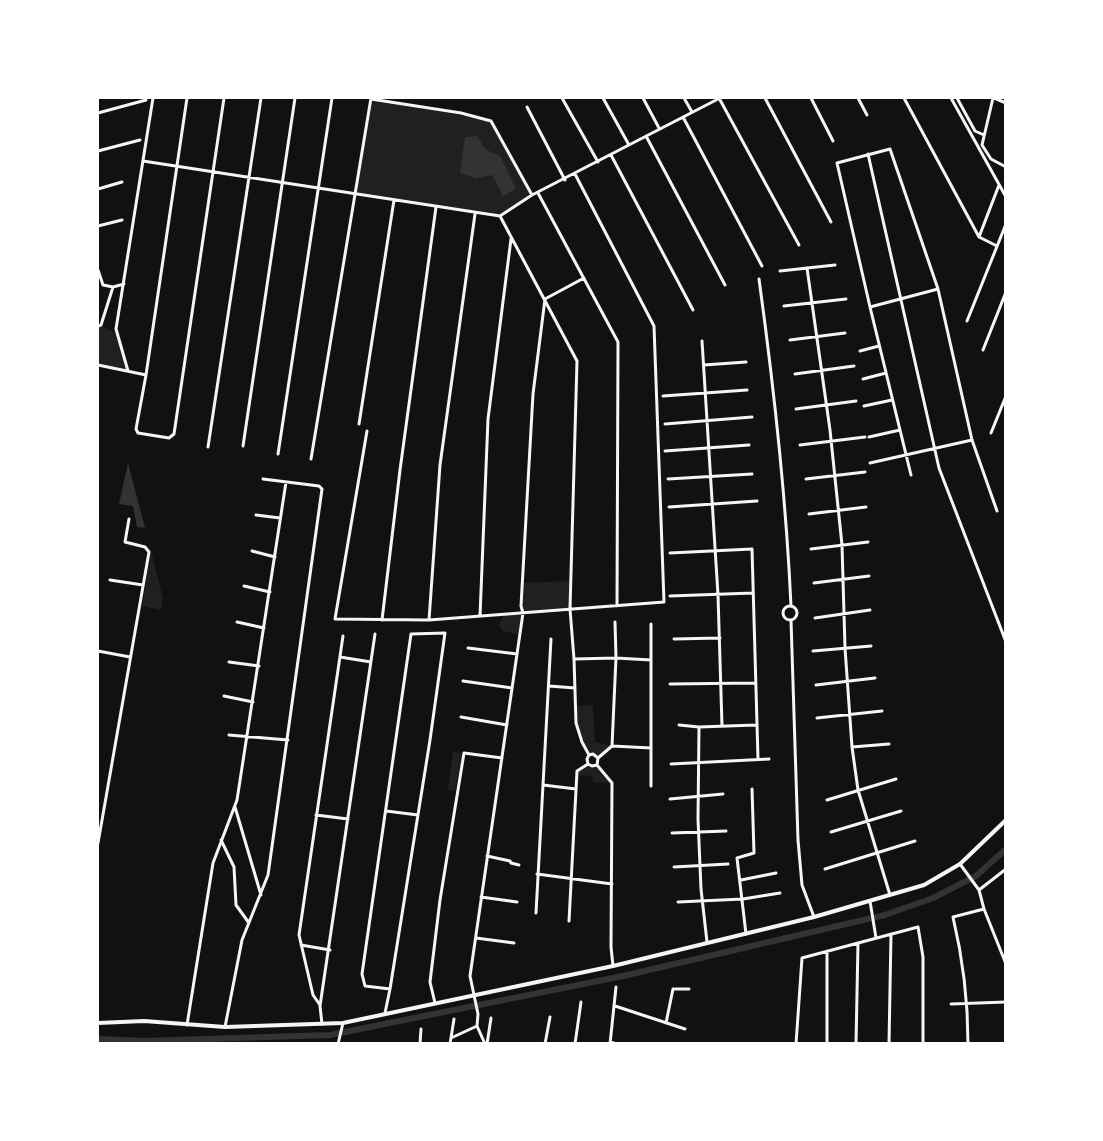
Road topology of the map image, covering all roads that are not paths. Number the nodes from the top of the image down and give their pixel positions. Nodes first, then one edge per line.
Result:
1 (153, 98) edge
2 (187, 98) edge
3 (224, 98) edge
4 (261, 98) edge
5 (295, 98) edge
6 (332, 98) edge
7 (371, 98) edge
8 (562, 98) edge
9 (603, 98) edge
10 (643, 98) edge
11 (684, 98) edge
12 (720, 98) edge
13 (765, 98) edge
14 (811, 98) edge
15 (858, 98) edge
16 (904, 98) edge
17 (951, 98) edge
18 (957, 98) edge
19 (993, 98) edge
20 (146, 100) dead end
21 (1005, 104) edge
22 (527, 107) dead end
23 (692, 112) junction
24 (98, 113) edge
25 (867, 115) dead end
26 (683, 117) junction
27 (659, 128) junction
28 (984, 135) junction
29 (646, 136) junction
30 (140, 140) dead end
31 (833, 141) dead end
32 (629, 145) junction
33 (98, 151) edge
34 (868, 154) junction
35 (610, 155) junction
36 (143, 161) junction
37 (598, 162) junction
38 (178, 167) junction
39 (1005, 167) edge
40 (213, 173) junction
41 (575, 174) junction
42 (249, 177) junction
43 (565, 180) junction
44 (122, 183) dead end
45 (284, 183) junction
46 (999, 185) junction
47 (319, 188) junction
48 (98, 189) edge
49 (538, 193) junction
50 (355, 194) junction
51 (532, 195) junction
52 (1005, 197) edge
53 (394, 200) junction
54 (436, 207) junction
55 (475, 213) junction
56 (500, 216) junction
57 (122, 220) dead end
58 (831, 222) dead end
59 (1005, 224) edge
60 (98, 226) edge
61 (512, 237) junction
62 (979, 237) junction
63 (799, 245) dead end
64 (997, 246) junction
65 (836, 265) dead end
66 (762, 266) dead end
67 (807, 268) junction
68 (98, 270) edge
69 (780, 271) dead end
70 (584, 278) junction
71 (759, 279) dead end
72 (124, 284) junction
73 (725, 285) dead end
74 (113, 287) junction
75 (938, 289) junction
76 (1005, 292) edge
77 (545, 299) junction
78 (846, 299) dead end
79 (902, 299) junction
80 (812, 304) junction
81 (784, 306) dead end
82 (870, 307) junction
83 (693, 310) dead end
84 (967, 321) dead end
85 (98, 326) edge
86 (845, 333) dead end
87 (817, 337) junction
88 (790, 340) dead end
89 (702, 341) dead end
90 (879, 346) junction
91 (982, 350) dead end
92 (860, 351) dead end
93 (746, 362) dead end
94 (98, 365) edge
95 (704, 366) junction
96 (854, 366) dead end
97 (128, 371) junction
98 (822, 371) junction
99 (886, 373) junction
100 (795, 374) dead end
101 (146, 375) junction
102 (863, 378) dead end
103 (747, 390) dead end
104 (706, 393) junction
105 (663, 396) dead end
106 (1005, 396) edge
107 (892, 400) junction
108 (856, 401) dead end
109 (827, 405) junction
110 (864, 406) dead end
111 (796, 409) dead end
112 (752, 417) dead end
113 (708, 421) junction
114 (359, 424) dead end
115 (665, 424) dead end
116 (900, 430) junction
117 (367, 431) dead end
118 (991, 433) dead end
119 (972, 440) junction
120 (831, 441) junction
121 (800, 445) dead end
122 (243, 446) dead end
123 (749, 446) dead end
124 (208, 447) dead end
125 (709, 448) junction
126 (934, 448) junction
127 (665, 451) dead end
128 (278, 454) dead end
129 (906, 454) junction
130 (311, 459) dead end
131 (870, 463) dead end
132 (865, 472) dead end
133 (752, 474) dead end
134 (911, 475) dead end
135 (711, 476) junction
136 (835, 476) junction
137 (263, 479) dead end
138 (668, 479) dead end
139 (806, 479) dead end
140 (286, 482) junction
141 (757, 501) dead end
142 (712, 504) junction
143 (669, 507) dead end
144 (866, 507) dead end
145 (838, 511) junction
146 (997, 511) dead end
147 (809, 514) dead end
148 (256, 515) dead end
149 (280, 518) junction
150 (129, 519) dead end
151 (868, 542) dead end
152 (842, 545) junction
153 (811, 549) dead end
154 (715, 550) junction
155 (252, 551) dead end
156 (670, 553) dead end
157 (275, 557) junction
158 (869, 576) dead end
159 (841, 579) junction
160 (110, 580) dead end
161 (814, 583) dead end
162 (143, 585) junction
163 (244, 586) dead end
164 (270, 592) junction
165 (753, 593) junction
166 (718, 595) junction
167 (670, 596) dead end
168 (616, 606) junction
169 (791, 606) junction
170 (570, 609) junction
171 (870, 610) dead end
172 (523, 614) junction
173 (843, 614) junction
174 (480, 616) junction
175 (815, 618) dead end
176 (382, 620) junction
177 (429, 620) junction
178 (791, 620) junction
179 (237, 622) dead end
180 (615, 622) dead end
181 (651, 624) dead end
182 (264, 628) junction
183 (375, 634) dead end
184 (343, 636) dead end
185 (720, 638) junction
186 (551, 639) dead end
187 (675, 639) dead end
188 (1005, 642) edge
189 (871, 646) dead end
190 (468, 648) dead end
191 (844, 648) junction
192 (98, 651) edge
193 (813, 651) dead end
194 (517, 654) junction
195 (340, 656) junction
196 (130, 657) junction
197 (616, 658) junction
198 (574, 659) junction
199 (651, 660) junction
200 (229, 662) dead end
201 (371, 662) junction
202 (259, 666) junction
203 (875, 678) dead end
204 (463, 681) dead end
205 (848, 681) junction
206 (755, 682) junction
207 (721, 683) junction
208 (669, 684) dead end
209 (816, 685) dead end
210 (549, 686) junction
211 (512, 688) junction
212 (575, 688) junction
213 (224, 696) dead end
214 (253, 702) junction
215 (882, 711) dead end
216 (849, 713) junction
217 (461, 717) dead end
218 (818, 718) dead end
219 (507, 725) junction
220 (679, 725) dead end
221 (756, 725) junction
222 (722, 726) junction
223 (699, 727) junction
224 (230, 735) dead end
225 (248, 737) junction
226 (288, 740) junction
227 (889, 744) dead end
228 (612, 746) junction
229 (852, 747) junction
230 (651, 748) junction
231 (589, 755) junction
232 (502, 758) junction
233 (598, 758) junction
234 (758, 759) junction
235 (769, 759) dead end
236 (588, 764) junction
237 (671, 764) dead end
238 (698, 764) junction
239 (597, 765) junction
240 (896, 779) dead end
241 (543, 785) junction
242 (651, 786) dead end
243 (576, 789) junction
244 (752, 789) dead end
245 (858, 790) junction
246 (723, 794) dead end
247 (698, 796) junction
248 (670, 799) dead end
249 (826, 800) dead end
250 (235, 807) junction
251 (902, 810) dead end
252 (386, 811) junction
253 (316, 815) junction
254 (418, 815) junction
255 (348, 819) junction
256 (1005, 820) edge
257 (867, 821) junction
258 (726, 831) dead end
259 (699, 832) junction
260 (831, 832) dead end
261 (672, 833) dead end
262 (221, 840) junction
263 (915, 842) dead end
264 (98, 843) edge
265 (876, 853) junction
266 (488, 856) junction
267 (728, 864) dead end
268 (960, 864) junction
269 (519, 865) dead end
270 (701, 866) junction
271 (674, 867) dead end
272 (825, 869) dead end
273 (1005, 869) edge
274 (776, 873) dead end
275 (537, 874) junction
276 (572, 879) junction
277 (741, 880) junction
278 (612, 884) junction
279 (978, 889) junction
280 (780, 893) dead end
281 (890, 896) junction
282 (261, 897) junction
283 (481, 897) junction
284 (743, 899) junction
285 (703, 901) junction
286 (870, 901) junction
287 (517, 902) dead end
288 (678, 902) dead end
289 (984, 909) junction
290 (536, 913) dead end
291 (814, 917) junction
292 (569, 921) dead end
293 (250, 924) junction
294 (746, 934) junction
295 (891, 934) junction
296 (476, 938) junction
297 (876, 938) junction
298 (707, 942) junction
299 (514, 943) dead end
300 (858, 943) junction
301 (300, 945) junction
302 (330, 950) junction
303 (827, 951) junction
304 (1005, 964) edge
305 (613, 966) junction
306 (616, 987) dead end
307 (390, 989) junction
308 (689, 989) dead end
309 (474, 997) junction
310 (581, 1002) dead end
311 (1005, 1002) edge
312 (435, 1003) junction
313 (968, 1003) junction
314 (951, 1004) dead end
315 (320, 1006) junction
316 (615, 1006) junction
317 (385, 1013) junction
318 (550, 1017) dead end
319 (491, 1018) dead end
320 (454, 1019) dead end
321 (98, 1023) edge
322 (343, 1023) junction
323 (666, 1023) junction
324 (322, 1024) junction
325 (187, 1025) junction
326 (477, 1026) junction
327 (225, 1027) junction
328 (421, 1029) dead end
329 (685, 1029) dead end
330 (451, 1038) junction
331 (339, 1042) edge
332 (610, 1042) edge
333 (420, 1044) edge
334 (450, 1044) edge
335 (487, 1044) edge
336 (545, 1044) edge
337 (575, 1044) edge
338 (617, 1044) edge
339 (796, 1044) edge
340 (827, 1044) edge
341 (856, 1044) edge
342 (889, 1044) edge
343 (923, 1044) edge
344 (968, 1044) edge

1 - 36 street
2 - 38 street
3 - 40 street
4 - 42 street
5 - 45 street
6 - 47 street
7 - 50 street
7 - 51 street
8 - 37 street
9 - 32 street
10 - 27 street
11 - 23 street
12 - 23 street
12 - 63 street
13 - 58 street
14 - 31 street
15 - 25 street
16 - 62 street
17 - 46 street
18 - 28 street
19 - 21 street
19 - 28 street
20 - 24 street
22 - 43 street
23 - 26 street
26 - 27 street
26 - 66 street
27 - 29 street
28 - 39 street
29 - 32 street
29 - 73 street
30 - 33 street
32 - 35 street
34 - 75 street
34 - 79 street
34 - 82 street
35 - 37 street
35 - 83 street
36 - 38 street
36 - 72 street
37 - 41 street
38 - 40 street
38 - 101 street
40 - 42 street
40 - 101 street
41 - 43 street
41 - 168 street
42 - 45 street
42 - 124 street
43 - 49 street
44 - 48 street
45 - 47 street
45 - 122 street
46 - 52 street
46 - 62 street
47 - 50 street
47 - 128 street
49 - 51 street
49 - 70 street
50 - 53 street
50 - 130 street
51 - 56 street
53 - 54 street
53 - 114 street
54 - 55 street
54 - 176 street
55 - 56 street
55 - 177 street
56 - 61 street
57 - 60 street
59 - 64 street
61 - 77 street
61 - 174 street
62 - 64 street
64 - 84 street
65 - 67 street
67 - 69 street
67 - 80 street
68 - 74 street
70 - 77 street
70 - 168 street
71 - 169 street
72 - 74 street
72 - 97 street
74 - 85 street
75 - 79 street
75 - 119 street
76 - 91 street
77 - 170 street
77 - 172 street
78 - 80 street
79 - 82 street
79 - 126 street
80 - 81 street
80 - 87 street
82 - 90 street
86 - 87 street
87 - 88 street
87 - 98 street
89 - 95 street
90 - 92 street
90 - 99 street
93 - 95 street
94 - 97 street
95 - 104 street
96 - 98 street
97 - 101 street
98 - 100 street
98 - 109 street
99 - 102 street
99 - 107 street
103 - 104 street
104 - 105 street
104 - 113 street
106 - 118 street
107 - 110 street
107 - 116 street
108 - 109 street
109 - 111 street
109 - 120 street
112 - 113 street
113 - 115 street
113 - 125 street
116 - 120 street
116 - 129 street
117 - 176 street
119 - 126 street
119 - 146 street
120 - 121 street
120 - 136 street
123 - 125 street
125 - 127 street
125 - 135 street
126 - 129 street
126 - 188 street
129 - 131 street
129 - 134 street
132 - 136 street
133 - 135 street
135 - 138 street
135 - 142 street
136 - 139 street
136 - 145 street
137 - 140 street
140 - 149 street
140 - 226 street
141 - 142 street
142 - 143 street
142 - 154 street
144 - 145 street
145 - 147 street
145 - 152 street
148 - 149 street
149 - 157 street
150 - 162 street
151 - 152 street
152 - 153 street
152 - 159 street
154 - 156 street
154 - 165 street
154 - 166 street
155 - 157 street
157 - 164 street
158 - 159 street
159 - 161 street
159 - 173 street
160 - 162 street
162 - 196 street
163 - 164 street
164 - 182 street
165 - 166 street
165 - 206 street
166 - 167 street
166 - 185 street
168 - 170 street
169 - 178 street
169 - 178 street
170 - 172 street
170 - 198 street
171 - 173 street
172 - 174 street
172 - 194 street
173 - 175 street
173 - 191 street
174 - 177 street
176 - 177 street
178 - 291 street
179 - 182 street
180 - 197 street
181 - 199 street
182 - 202 street
183 - 201 street
184 - 195 street
185 - 187 street
185 - 207 street
186 - 210 street
189 - 191 street
190 - 194 street
191 - 193 street
191 - 205 street
192 - 196 street
194 - 211 street
195 - 201 street
195 - 253 street
196 - 264 street
197 - 198 street
197 - 199 street
197 - 228 street
198 - 212 street
199 - 230 street
200 - 202 street
201 - 255 street
202 - 214 street
203 - 205 street
204 - 211 street
205 - 209 street
205 - 216 street
206 - 207 street
206 - 221 street
207 - 208 street
207 - 222 street
210 - 212 street
210 - 241 street
211 - 219 street
212 - 231 street
213 - 214 street
214 - 225 street
215 - 216 street
216 - 218 street
216 - 229 street
217 - 219 street
219 - 232 street
220 - 223 street
221 - 222 street
221 - 234 street
222 - 223 street
223 - 238 street
224 - 225 street
225 - 226 street
225 - 250 street
226 - 282 street
227 - 229 street
228 - 230 street
228 - 233 street
229 - 245 street
230 - 242 street
231 - 233 street
231 - 236 street
232 - 266 street
232 - 312 street
233 - 239 street
234 - 235 street
234 - 238 street
236 - 239 street
236 - 243 street
237 - 238 street
238 - 247 street
239 - 278 street
240 - 245 street
241 - 243 street
241 - 275 street
243 - 276 street
244 - 277 street
245 - 249 street
245 - 257 street
246 - 247 street
247 - 248 street
247 - 259 street
250 - 262 street
250 - 282 street
251 - 257 street
252 - 254 street
252 - 254 street
252 - 307 street
253 - 255 street
253 - 301 street
254 - 307 street
255 - 302 street
256 - 268 street
257 - 260 street
257 - 265 street
258 - 259 street
259 - 261 street
259 - 270 street
262 - 293 street
262 - 325 street
263 - 265 street
265 - 272 street
265 - 281 street
266 - 269 street
266 - 283 street
267 - 270 street
268 - 279 street
268 - 281 street
270 - 271 street
270 - 285 street
273 - 279 street
274 - 277 street
275 - 276 street
275 - 290 street
276 - 278 street
276 - 292 street
277 - 284 street
278 - 305 street
279 - 289 street
280 - 284 street
281 - 286 street
282 - 293 street
283 - 287 street
283 - 296 street
284 - 285 street
284 - 294 street
285 - 288 street
285 - 298 street
286 - 291 street
286 - 297 street
289 - 304 street
289 - 313 street
291 - 294 street
293 - 327 street
294 - 298 street
295 - 297 street
295 - 342 street
295 - 343 street
296 - 299 street
296 - 309 street
297 - 300 street
298 - 305 street
300 - 303 street
300 - 341 street
301 - 302 street
301 - 315 street
302 - 315 street
303 - 339 street
303 - 340 street
305 - 309 street
306 - 316 street
307 - 317 street
308 - 323 street
309 - 312 street
309 - 326 street
310 - 337 street
311 - 313 street
312 - 317 street
313 - 314 street
313 - 344 street
315 - 324 street
316 - 323 street
316 - 332 street
317 - 322 street
318 - 336 street
319 - 335 street
320 - 330 street
321 - 325 street
322 - 324 street
322 - 331 street
323 - 329 street
324 - 327 street
325 - 327 street
326 - 330 street
326 - 335 street
328 - 333 street
330 - 334 street
332 - 338 street

